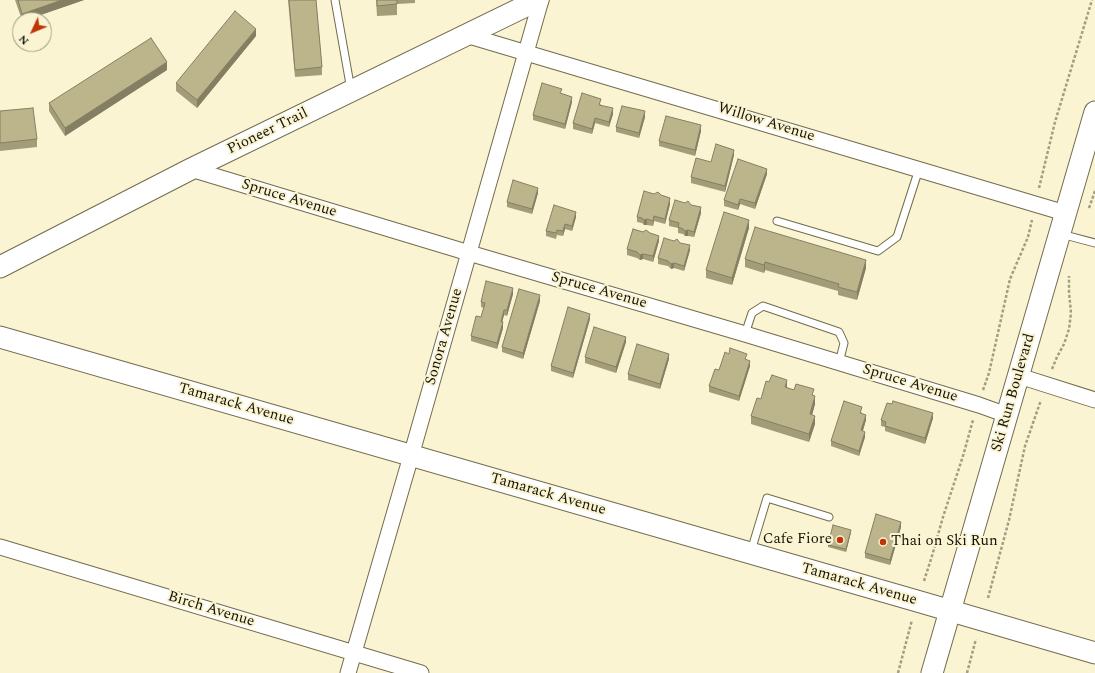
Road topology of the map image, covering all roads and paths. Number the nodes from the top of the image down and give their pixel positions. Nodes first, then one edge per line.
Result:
1 (335, 0) edge
2 (540, 0) edge
3 (1092, 0) edge
4 (466, 35) junction
5 (526, 52) junction
6 (351, 92) junction
7 (1095, 115) edge
8 (919, 169) junction
9 (191, 170) junction
10 (1039, 190) dead end
11 (1095, 192) edge
12 (1089, 210) dead end
13 (1065, 213) junction
14 (1033, 214) dead end
15 (777, 221) dead end
16 (1059, 234) junction
17 (1095, 243) edge
18 (469, 253) junction
19 (0, 267) edge
20 (1069, 274) dead end
21 (745, 334) junction
22 (0, 338) edge
23 (839, 363) junction
24 (1052, 370) dead end
25 (1019, 376) junction
26 (982, 392) dead end
27 (1041, 399) dead end
28 (1095, 400) edge
29 (1007, 415) junction
30 (974, 417) dead end
31 (411, 456) junction
32 (829, 517) dead end
33 (0, 547) edge
34 (750, 553) junction
35 (924, 581) dead end
36 (988, 598) dead end
37 (950, 611) junction
38 (912, 620) dead end
39 (976, 639) dead end
40 (354, 653) junction
41 (1095, 654) edge
42 (348, 673) edge
43 (421, 673) edge
44 (898, 673) edge
45 (932, 673) edge
46 (967, 673) edge

1 - 6 lane
2 - 4 main road, Pioneer Trail
2 - 5 street, Sonora Avenue
3 - 10 path
4 - 5 street, Willow Avenue
4 - 6 main road, Pioneer Trail
5 - 8 street, Willow Avenue
5 - 18 street, Sonora Avenue
6 - 9 main road, Pioneer Trail
7 - 13 main road, Ski Run Boulevard
8 - 13 street, Willow Avenue
8 - 15 lane
9 - 18 street, Spruce Avenue
9 - 19 main road, Pioneer Trail
11 - 12 path
13 - 16 main road, Ski Run Boulevard
14 - 26 path
16 - 17 lane
16 - 25 main road, Ski Run Boulevard
18 - 21 street, Spruce Avenue
18 - 31 street, Sonora Avenue
20 - 24 path
21 - 23 street, Spruce Avenue
21 - 23 lane
22 - 31 main road, Tamarack Avenue
23 - 29 street, Spruce Avenue
25 - 28 street
25 - 29 main road, Ski Run Boulevard
27 - 36 path
29 - 37 main road, Ski Run Boulevard
30 - 35 path
31 - 34 main road, Tamarack Avenue
31 - 40 street, Sonora Avenue
32 - 34 lane
33 - 40 street, Birch Avenue
34 - 37 main road, Tamarack Avenue
37 - 41 main road, Tamarack Avenue
37 - 45 main road, Ski Run Boulevard
38 - 44 path
39 - 46 path
40 - 42 street, Sonora Avenue
40 - 43 street, Birch Avenue

